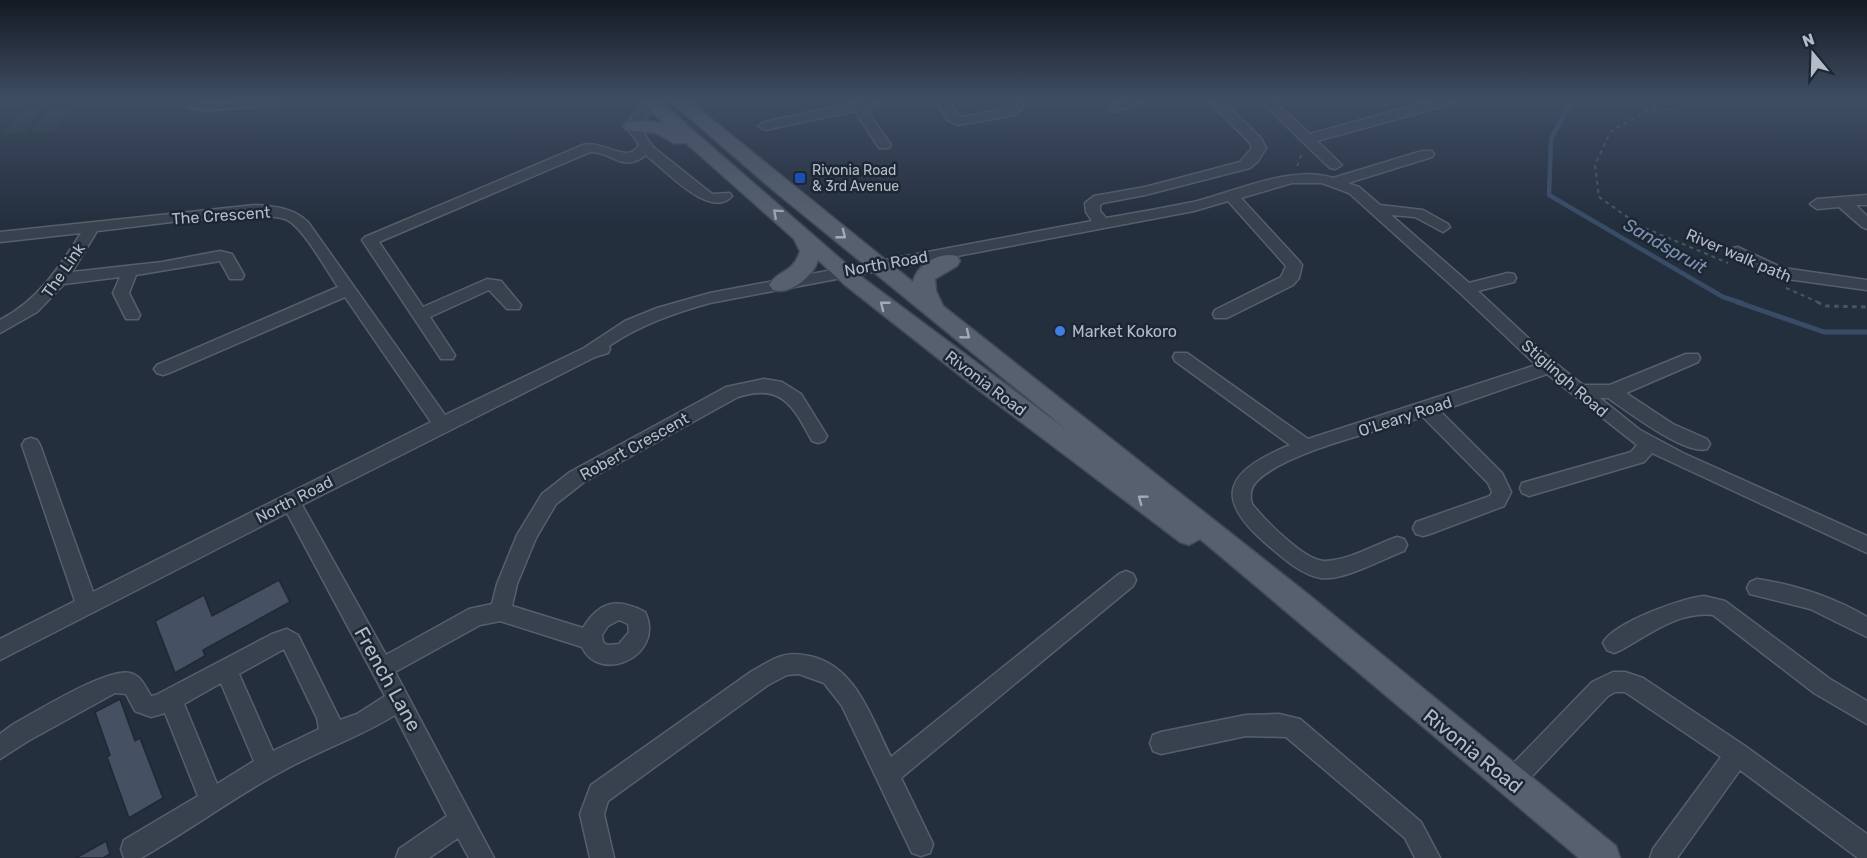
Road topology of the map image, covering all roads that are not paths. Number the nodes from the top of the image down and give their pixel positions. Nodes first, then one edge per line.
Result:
1 (645, 140) edge
2 (680, 140) edge
3 (697, 140) edge
4 (726, 140) edge
5 (881, 140) edge
6 (1255, 140) edge
7 (1308, 140) edge
8 (884, 145) dead end
9 (646, 148) junction
10 (1427, 154) dead end
11 (1335, 165) dead end
12 (732, 172) junction
13 (1292, 179) joint
14 (1335, 182) junction
15 (725, 196) dead end
16 (1231, 196) junction
17 (1867, 200) edge
18 (1844, 202) junction
19 (1817, 204) dead end
20 (1194, 206) junction
21 (1375, 209) junction
22 (1102, 223) junction
23 (1867, 224) edge
24 (1443, 226) dead end
25 (92, 228) junction
26 (0, 237) edge
27 (804, 237) junction
28 (1733, 258) road end
29 (950, 261) junction
30 (883, 268) junction
31 (130, 272) junction
32 (236, 275) dead end
33 (847, 275) junction
34 (1508, 278) dead end
35 (59, 279) junction
36 (780, 285) junction
37 (1867, 285) edge
38 (349, 289) junction
39 (1466, 290) junction
40 (513, 305) dead end
41 (934, 310) junction
42 (1221, 314) dead end
43 (132, 315) dead end
44 (420, 315) junction
45 (0, 327) edge
46 (590, 352) junction
47 (447, 355) dead end
48 (1181, 357) dead end
49 (1692, 358) dead end
50 (1549, 367) junction
51 (163, 369) dead end
52 (1578, 391) junction
53 (1611, 392) junction
54 (1427, 409) junction
55 (442, 424) junction
56 (818, 436) dead end
57 (1649, 444) junction
58 (1701, 444) dead end
59 (31, 445) dead end
60 (1306, 447) junction
61 (1529, 488) dead end
62 (290, 501) junction
63 (1423, 528) dead end
64 (1397, 545) dead end
65 (1867, 545) edge
66 (1126, 580) dead end
67 (1757, 588) dead end
68 (87, 605) junction
69 (500, 612) junction
70 (1867, 628) edge
71 (591, 640) dead end
72 (1343, 643) junction
73 (1614, 643) dead end
74 (0, 650) edge
75 (382, 668) junction
76 (226, 669) junction
77 (171, 700) junction
78 (399, 700) junction
79 (1867, 713) edge
80 (332, 734) junction
81 (1161, 743) dead end
82 (0, 748) edge
83 (1737, 754) junction
84 (268, 766) junction
85 (887, 775) junction
86 (1511, 782) junction
87 (212, 801) junction
88 (463, 820) junction
89 (921, 844) dead end
90 (133, 849) dead end
91 (1867, 849) edge
92 (408, 858) edge
93 (482, 858) edge
94 (602, 858) edge
95 (1428, 858) edge
96 (1604, 858) edge
97 (1662, 858) edge

1 - 9 street
2 - 12 main road
3 - 12 main road, Rivonia Road
4 -> 30 main road, Rivonia Road
5 - 8 street
6 - 22 street
7 - 11 street
9 - 15 street
9 - 44 street
10 - 14 street
27 -> 12 main road, Rivonia Road
13 - 14 street, Stiglingh Road
13 - 16 street, North Road
14 - 21 street, Stiglingh Road
16 - 20 street, North Road
16 - 42 street
17 - 18 street
18 - 19 street
18 - 23 street
20 - 22 street, North Road
20 - 29 street, North Road
21 - 24 street
21 - 39 street, Stiglingh Road
22 - 30 street, North Road
25 - 26 street, The Crescent
25 - 35 street, The Link
25 - 38 street, The Crescent
27 - 33 main road, Rivonia Road
27 - 36 main road
28 - 37 street
29 - 30 street, North Road
29 - 41 main road
30 - 33 street, North Road
30 - 41 main road, Rivonia Road
31 - 32 street
31 - 35 street
31 - 43 street
33 - 36 street, North Road
33 - 46 street, North Road
72 -> 33 main road, Rivonia Road
34 - 39 street
35 - 45 street, The Link
36 - 46 street, North Road
38 - 51 street
38 - 55 street, The Crescent
39 - 50 street, Stiglingh Road
40 - 44 street
41 -> 72 main road, Rivonia Road
44 - 47 street
46 - 55 street, North Road
48 - 60 street
49 - 53 street
50 - 52 street, Stiglingh Road
50 - 54 street, O'Leary Road
52 - 53 street
52 - 57 street, Stiglingh Road
53 - 58 street
54 - 60 street, O'Leary Road
54 - 63 street
55 - 62 street, North Road
56 - 69 street, Robert Crescent
57 - 61 street
57 - 65 street, Stiglingh Road
59 - 68 street
60 - 64 street, O'Leary Road
62 - 68 street, North Road
62 - 75 street, French Lane
66 - 85 street
67 - 70 street
68 - 74 street, North Road
69 - 71 street
69 - 75 street
72 - 86 main road, Rivonia Road
73 - 79 street
75 - 78 street, French Lane
76 - 77 street
76 - 80 street
76 - 84 street
77 - 82 street
77 - 87 street
78 - 80 street
78 - 88 street, French Lane
80 - 84 street
81 - 95 street
83 - 86 street
83 - 91 street
83 - 97 street
84 - 87 street
85 - 89 street
85 - 94 street
86 - 96 main road, Rivonia Road
87 - 90 street
88 - 92 street
88 - 93 street, French Lane

